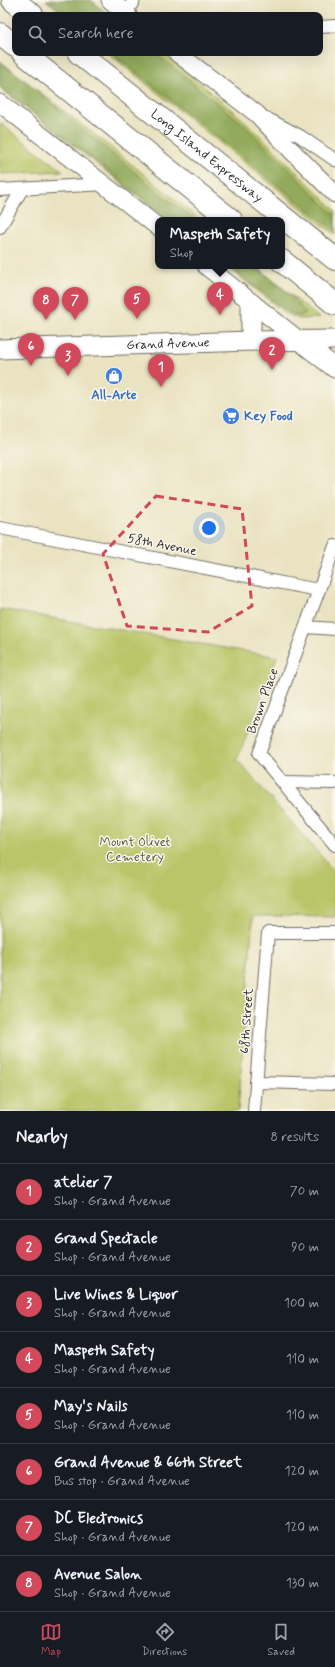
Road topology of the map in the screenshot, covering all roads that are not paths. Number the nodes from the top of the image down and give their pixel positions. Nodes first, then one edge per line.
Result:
1 (13, 0) edge
2 (110, 0) edge
3 (130, 9) edge
4 (28, 12) edge
5 (335, 26) edge
6 (323, 27) edge
7 (0, 34) edge
8 (12, 44) edge
9 (27, 56) edge
10 (83, 56) edge
11 (181, 56) edge
12 (0, 103) edge
13 (257, 114) junction
14 (335, 160) edge
15 (105, 184) junction
16 (22, 189) junction
17 (0, 190) edge
18 (335, 194) edge
19 (227, 217) edge
20 (283, 217) edge
21 (285, 219) edge
22 (155, 226) edge
23 (0, 227) edge
24 (335, 259) edge
25 (285, 263) edge
26 (210, 269) edge
27 (251, 303) junction
28 (335, 304) edge
29 (335, 340) edge
30 (251, 341) junction
31 (300, 341) junction
32 (0, 349) edge
33 (335, 368) edge
34 (0, 528) edge
35 (335, 546) edge
36 (318, 590) junction
37 (305, 627) junction
38 (335, 629) edge
39 (283, 782) junction
40 (335, 783) edge
41 (335, 845) edge
42 (335, 933) edge
43 (256, 1082) junction
44 (335, 1084) edge
45 (254, 1111) edge

1 - 4 highway
2 - 3 main road
5 - 6 street
7 - 8 highway
9 - 19 highway
10 - 20 highway, Long Island Expressway
11 - 13 main road
12 - 15 main road
13 - 14 street
13 - 18 main road
15 - 16 street
15 - 22 main road
16 - 17 street
16 - 23 street
21 - 24 highway, Long Island Expressway
25 - 28 highway
26 - 27 main road
27 - 30 main road
27 - 31 main road
29 - 31 main road, Grand Avenue
30 - 31 main road, Grand Avenue
30 - 32 main road, Grand Avenue
31 - 33 main road
34 - 36 street, 58th Avenue
35 - 36 street, Brown Place
36 - 37 street, Brown Place
37 - 38 street
37 - 39 street, Brown Place
39 - 40 street
39 - 41 street, Brown Place
42 - 43 street, 68th Street
43 - 44 street
43 - 45 street, 68th Street

